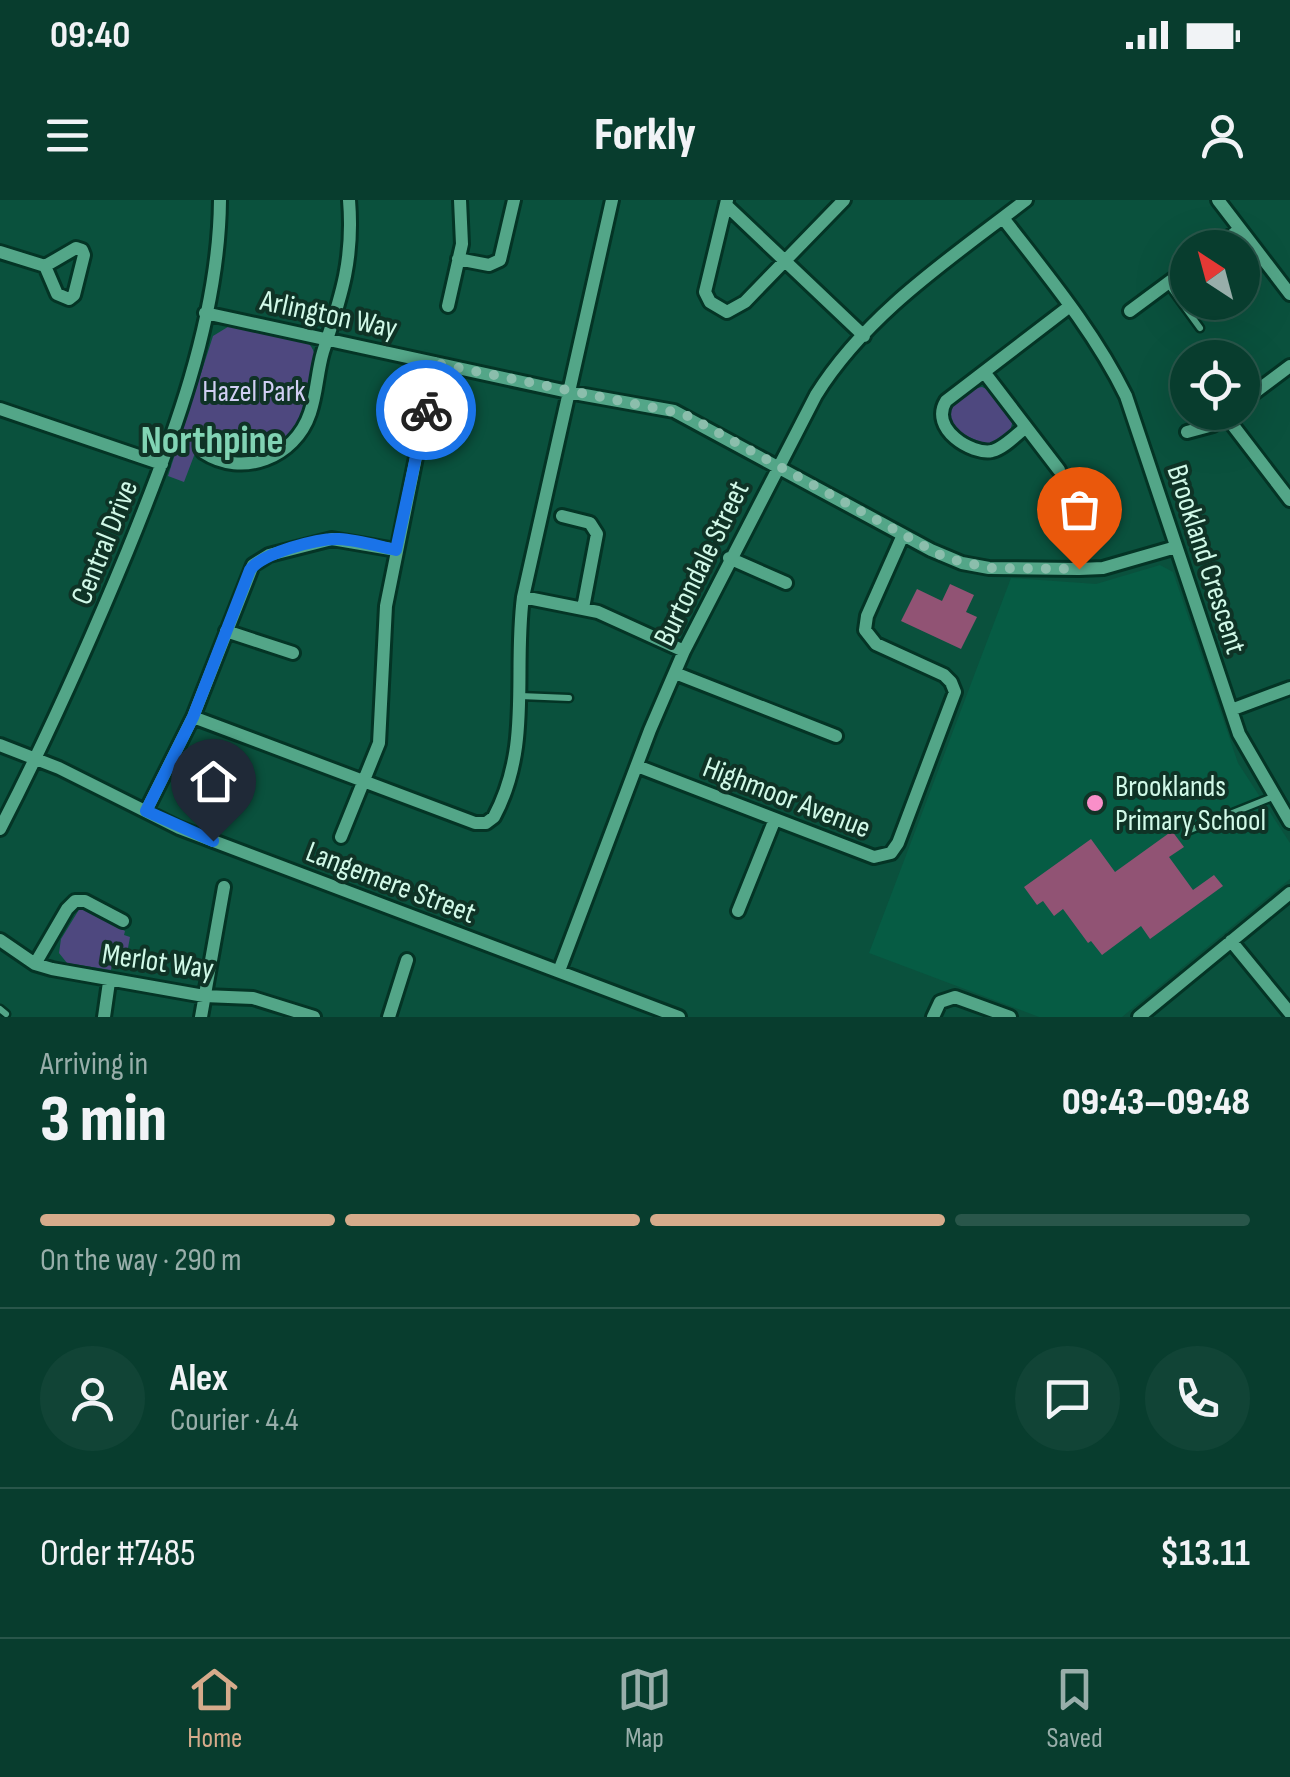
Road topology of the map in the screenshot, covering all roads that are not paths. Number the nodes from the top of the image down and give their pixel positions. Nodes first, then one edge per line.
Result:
1 (220, 200) edge
2 (349, 200) edge
3 (460, 200) edge
4 (514, 200) edge
5 (612, 200) edge
6 (844, 200) edge
7 (1026, 200) edge
8 (1218, 200) edge
9 (727, 203) edge
10 (1003, 218) junction
11 (1240, 229) joint
12 (0, 252) edge
13 (458, 259) junction
14 (784, 262) junction
15 (45, 266) dead end
16 (1170, 282) edge
17 (1167, 284) junction
18 (1290, 294) edge
19 (448, 306) dead end
20 (1070, 306) junction
21 (1130, 311) dead end
22 (205, 313) junction
23 (1200, 328) dead end
24 (864, 336) junction
25 (328, 340) junction
26 (435, 363) junction
27 (1290, 366) edge
28 (984, 372) junction
29 (1260, 388) edge
30 (568, 392) junction
31 (0, 409) edge
32 (1026, 428) junction
33 (1195, 430) edge
34 (1239, 430) edge
35 (1187, 432) dead end
36 (203, 452) dead end
37 (162, 464) junction
38 (776, 467) junction
39 (1059, 470) dead end
40 (1290, 500) edge
41 (562, 516) dead end
42 (903, 535) junction
43 (1176, 547) junction
44 (396, 550) junction
45 (729, 558) junction
46 (786, 583) dead end
47 (523, 597) junction
48 (583, 608) junction
49 (226, 631) junction
50 (684, 652) junction
51 (293, 653) dead end
52 (675, 672) junction
53 (1290, 688) edge
54 (518, 696) junction
55 (568, 698) dead end
56 (1231, 710) junction
57 (193, 717) junction
58 (836, 736) dead end
59 (0, 745) edge
60 (36, 760) junction
61 (637, 766) junction
62 (363, 782) junction
63 (1275, 796) junction
64 (146, 811) junction
65 (775, 819) junction
66 (1290, 822) edge
67 (0, 829) edge
68 (1190, 830) dead end
69 (340, 837) dead end
70 (224, 887) dead end
71 (1290, 893) edge
72 (738, 911) dead end
73 (123, 921) dead end
74 (0, 940) edge
75 (1231, 941) junction
76 (408, 960) dead end
77 (36, 964) junction
78 (558, 972) junction
79 (109, 982) junction
80 (204, 996) junction
81 (1290, 1014) edge
82 (104, 1017) edge
83 (200, 1017) edge
84 (314, 1017) edge
85 (389, 1017) edge
86 (679, 1017) edge
87 (933, 1017) edge
88 (1010, 1017) edge
89 (1139, 1017) edge

1 - 22 street, Central Drive
2 - 25 street
3 - 13 street
4 - 13 street
5 - 30 street
6 - 14 street
7 - 10 street, Burtondale Street
8 - 11 street
9 - 14 street
9 - 14 street
10 - 20 street, Brookland Crescent
10 - 24 street, Burtondale Street
11 - 18 street
12 - 15 street
13 - 19 street
14 - 24 street
16 - 17 street
17 - 21 street
17 - 23 lane
20 - 28 street
20 - 43 street, Brookland Crescent
22 - 25 street, Arlington Way
22 - 37 street, Central Drive
24 - 38 street, Burtondale Street
25 - 26 street, Arlington Way
25 - 36 street
26 - 30 street, Arlington Way
26 - 44 street
27 - 29 street
28 - 32 street
28 - 32 street
30 - 38 street, Arlington Way
30 - 47 street
31 - 37 street
32 - 39 street
33 - 35 street
34 - 40 street
37 - 60 street, Central Drive
38 - 42 street, Arlington Way
38 - 45 street, Burtondale Street
41 - 48 street
42 - 43 street, Arlington Way
42 - 65 street, Highmoor Avenue
43 - 56 street, Brookland Crescent
44 - 49 street
44 - 62 street
45 - 46 street
45 - 50 street, Burtondale Street
47 - 48 street
47 - 54 street
48 - 50 street
49 - 51 street
49 - 57 street
50 - 52 street, Burtondale Street
52 - 58 street
52 - 61 street, Burtondale Street
53 - 56 street
54 - 55 lane
54 - 62 street
56 - 63 street, Brookland Crescent
57 - 62 street
57 - 64 street
59 - 60 street, Langemere Street
60 - 64 street, Langemere Street
60 - 67 street, Central Drive
61 - 65 street, Highmoor Avenue
61 - 78 street, Burtondale Street
62 - 69 street
63 - 66 street, Brookland Crescent
63 - 68 lane
64 - 78 street, Langemere Street
65 - 72 street
70 - 80 street
71 - 75 street
73 - 77 street
74 - 77 street, Merlot Way
75 - 81 street
75 - 89 street
76 - 85 street
77 - 79 street, Merlot Way
78 - 86 street, Langemere Street
79 - 80 street, Merlot Way
79 - 82 street
80 - 83 street
80 - 84 street, Merlot Way
87 - 88 street

